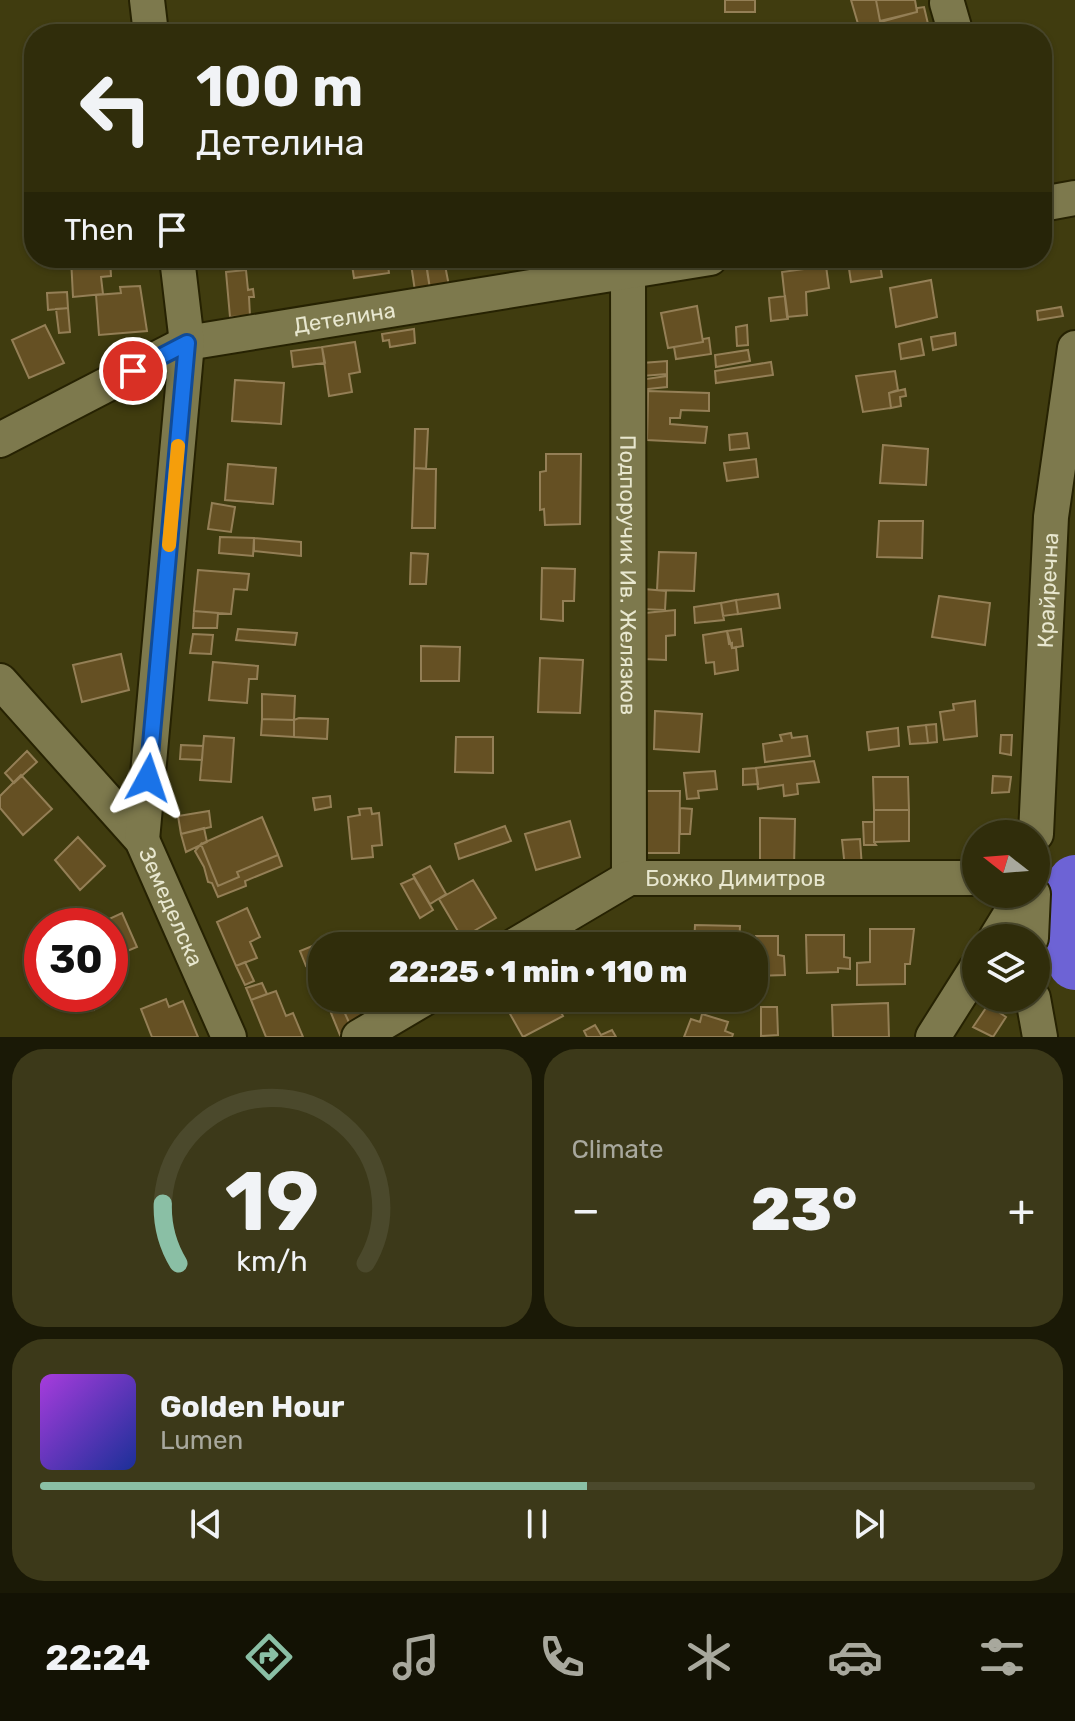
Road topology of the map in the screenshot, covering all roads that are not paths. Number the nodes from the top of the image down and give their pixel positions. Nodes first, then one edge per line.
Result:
1 (147, 0) edge
2 (150, 24) edge
3 (178, 268) edge
4 (647, 268) edge
5 (628, 271) junction
6 (187, 343) junction
7 (1075, 348) edge
8 (0, 440) edge
9 (0, 681) edge
10 (1037, 820) edge
11 (142, 840) junction
12 (629, 878) junction
13 (962, 878) edge
14 (538, 932) edge
15 (962, 991) edge
16 (401, 1012) edge
17 (1036, 1012) edge
18 (229, 1037) edge
19 (359, 1037) edge
20 (933, 1037) edge
21 (1040, 1037) edge

1 - 2 street
3 - 6 street
4 - 5 street, Детелина
5 - 6 street, Детелина
5 - 12 street, Подпоручик Ив. Желязков
6 - 8 street, Детелина
6 - 11 street
7 - 10 street, Крайречна
9 - 11 street, Земеделска
11 - 18 street, Земеделска
12 - 13 street, Божко Димитров
12 - 14 street, Божко Димитров
15 - 20 street
16 - 19 street
17 - 21 street

